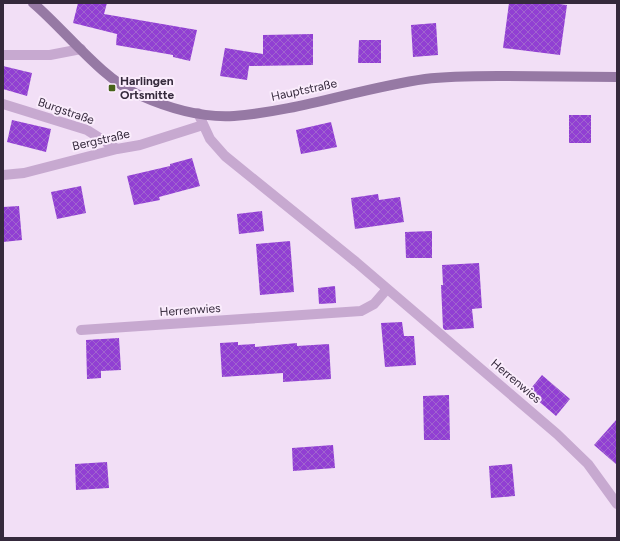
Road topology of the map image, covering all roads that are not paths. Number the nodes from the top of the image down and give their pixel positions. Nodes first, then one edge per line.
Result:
1 (33, 3) edge
2 (81, 49) junction
3 (3, 55) edge
4 (617, 77) edge
5 (3, 104) edge
6 (198, 113) junction
7 (203, 125) junction
8 (117, 149) junction
9 (3, 175) edge
10 (387, 289) junction
11 (82, 330) dead end
12 (617, 504) edge

1 - 2 street, Hauptstraße
2 - 3 street
2 - 6 street, Hauptstraße
4 - 6 street, Hauptstraße
5 - 8 street, Burgstraße
6 - 7 street, Herrenwies
7 - 8 street, Bergstraße
7 - 10 street, Herrenwies
8 - 9 street, Bergstraße
10 - 11 street, Herrenwies
10 - 12 street, Herrenwies

